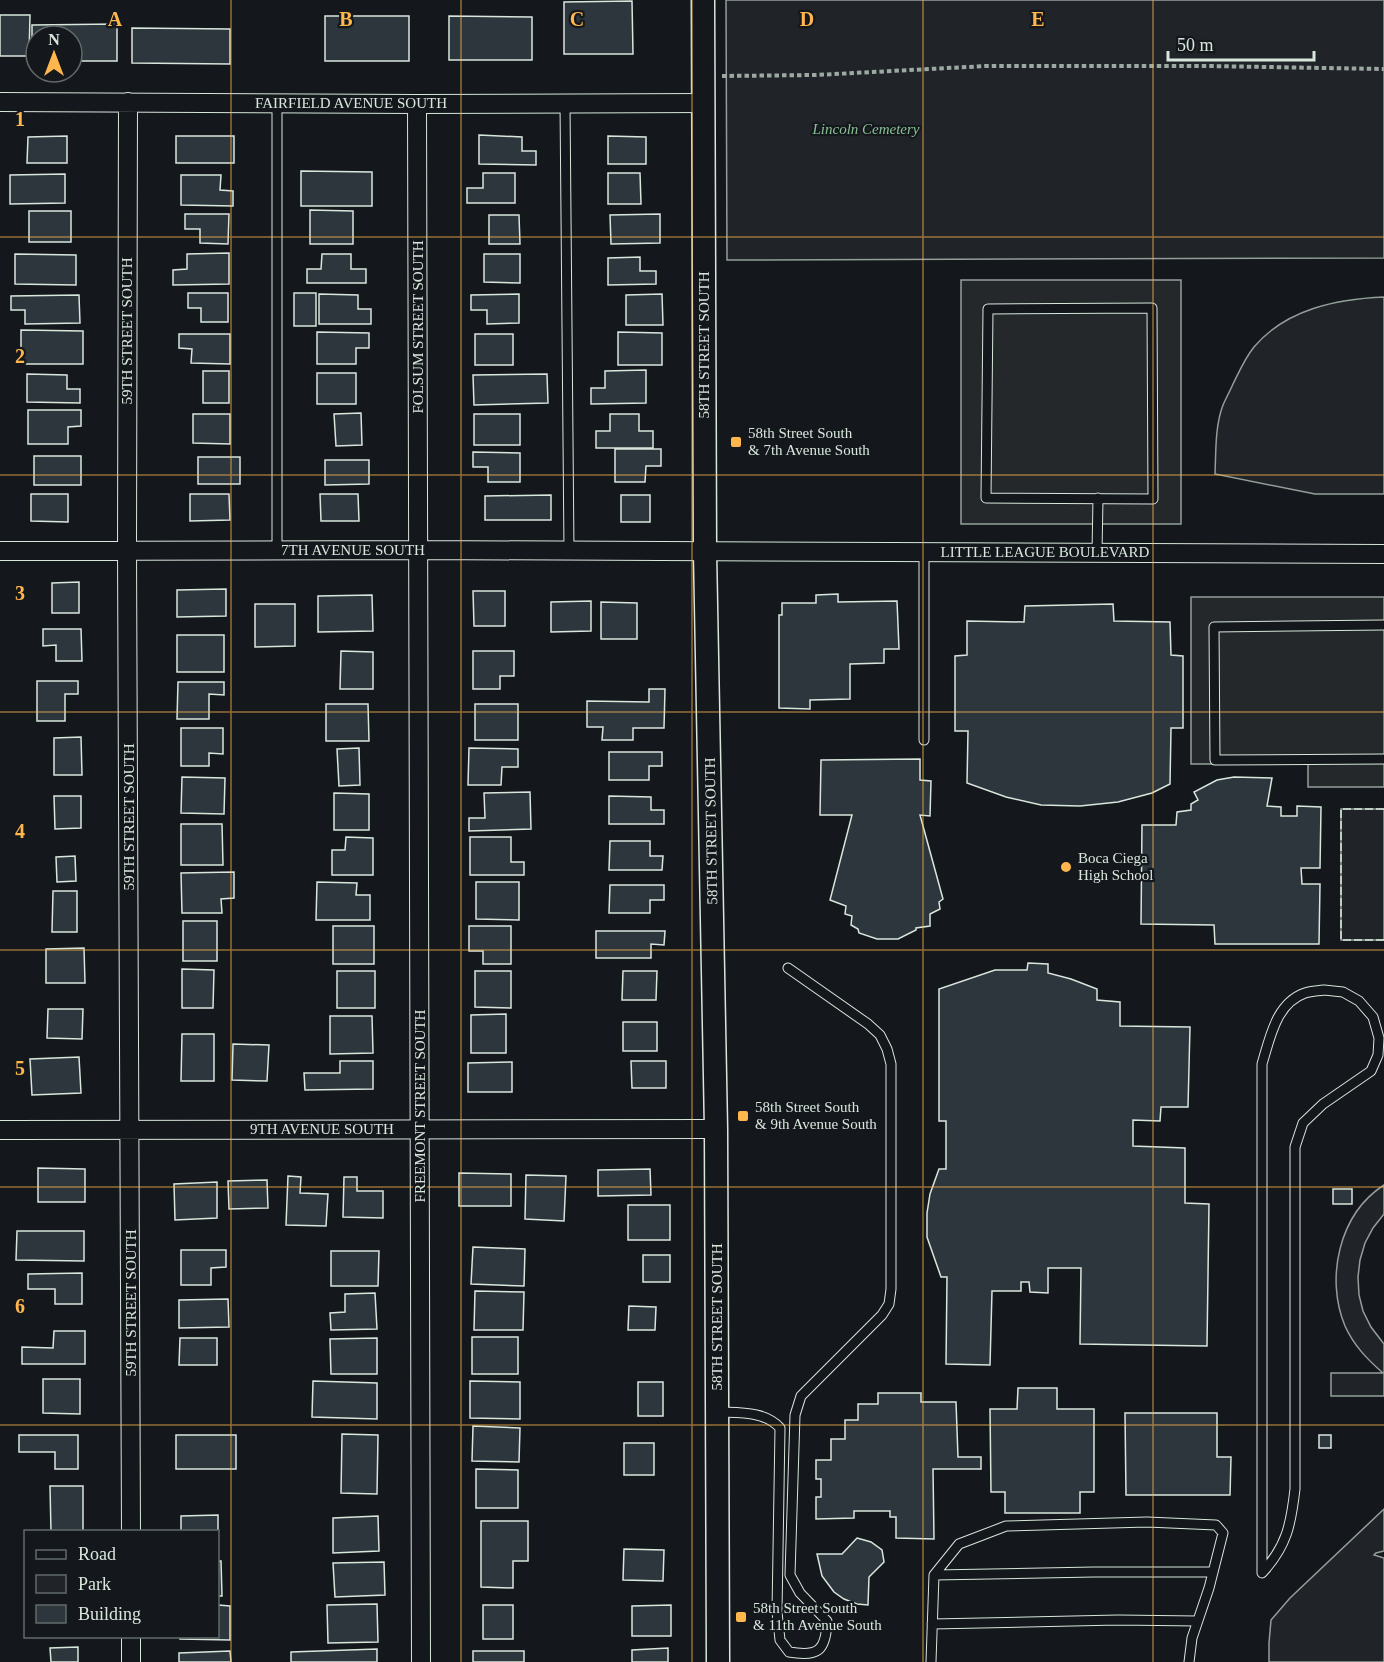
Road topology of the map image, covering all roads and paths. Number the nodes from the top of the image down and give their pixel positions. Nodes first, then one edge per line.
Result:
1 (703, 0) edge
2 (1384, 69) edge
3 (703, 76) junction
4 (0, 102) edge
5 (128, 102) junction
6 (277, 103) junction
7 (417, 104) junction
8 (565, 104) junction
9 (703, 104) junction
10 (1098, 498) junction
11 (127, 550) junction
12 (277, 550) junction
13 (419, 550) junction
14 (0, 551) edge
15 (568, 551) junction
16 (705, 552) junction
17 (924, 552) junction
18 (1097, 553) junction
19 (1384, 554) edge
20 (1384, 626) edge
21 (924, 740) dead end
22 (1384, 759) edge
23 (788, 968) dead end
24 (420, 1129) junction
25 (716, 1129) junction
26 (0, 1130) edge
27 (130, 1130) junction
28 (717, 1412) junction
29 (131, 1530) edge
30 (1213, 1572) junction
31 (1262, 1573) joint
32 (934, 1575) junction
33 (1197, 1622) junction
34 (932, 1624) junction
35 (131, 1638) edge
36 (131, 1662) edge
37 (421, 1662) edge
38 (718, 1662) edge
39 (931, 1662) edge
40 (1189, 1662) edge

1 - 3 street, 58TH STREET SOUTH
2 - 3 path
3 - 9 street, 58TH STREET SOUTH
4 - 5 street, FAIRFIELD AVENUE SOUTH
5 - 6 street, FAIRFIELD AVENUE SOUTH
5 - 11 street, 59TH STREET SOUTH
6 - 7 street, FAIRFIELD AVENUE SOUTH
6 - 12 lane
7 - 8 street, FAIRFIELD AVENUE SOUTH
7 - 13 street, FOLSUM STREET SOUTH
8 - 9 street, FAIRFIELD AVENUE SOUTH
8 - 15 lane
9 - 16 street, 58TH STREET SOUTH
10 - 10 lane
10 - 18 lane
11 - 12 street, 7TH AVENUE SOUTH
11 - 14 street, 7TH AVENUE SOUTH
11 - 27 street, 59TH STREET SOUTH
12 - 13 street, 7TH AVENUE SOUTH
13 - 15 street, 7TH AVENUE SOUTH
13 - 24 street, FREEMONT STREET SOUTH
15 - 16 street, 7TH AVENUE SOUTH
16 - 17 street, LITTLE LEAGUE BOULEVARD
16 - 25 street, 58TH STREET SOUTH
17 - 18 street, LITTLE LEAGUE BOULEVARD
17 - 21 lane
18 - 19 street, LITTLE LEAGUE BOULEVARD
20 - 22 lane
23 - 28 lane
24 - 25 street, 9TH AVENUE SOUTH
24 - 27 street, 9TH AVENUE SOUTH
24 - 37 street, FREEMONT STREET SOUTH
25 - 28 street, 58TH STREET SOUTH
26 - 27 street, 9TH AVENUE SOUTH
27 - 29 street, 59TH STREET SOUTH
28 - 38 street, 58TH STREET SOUTH
30 - 32 lane
30 - 32 lane
30 - 33 lane
31 - 31 lane
32 - 34 lane
33 - 34 lane
33 - 40 lane
34 - 39 lane
35 - 36 street

